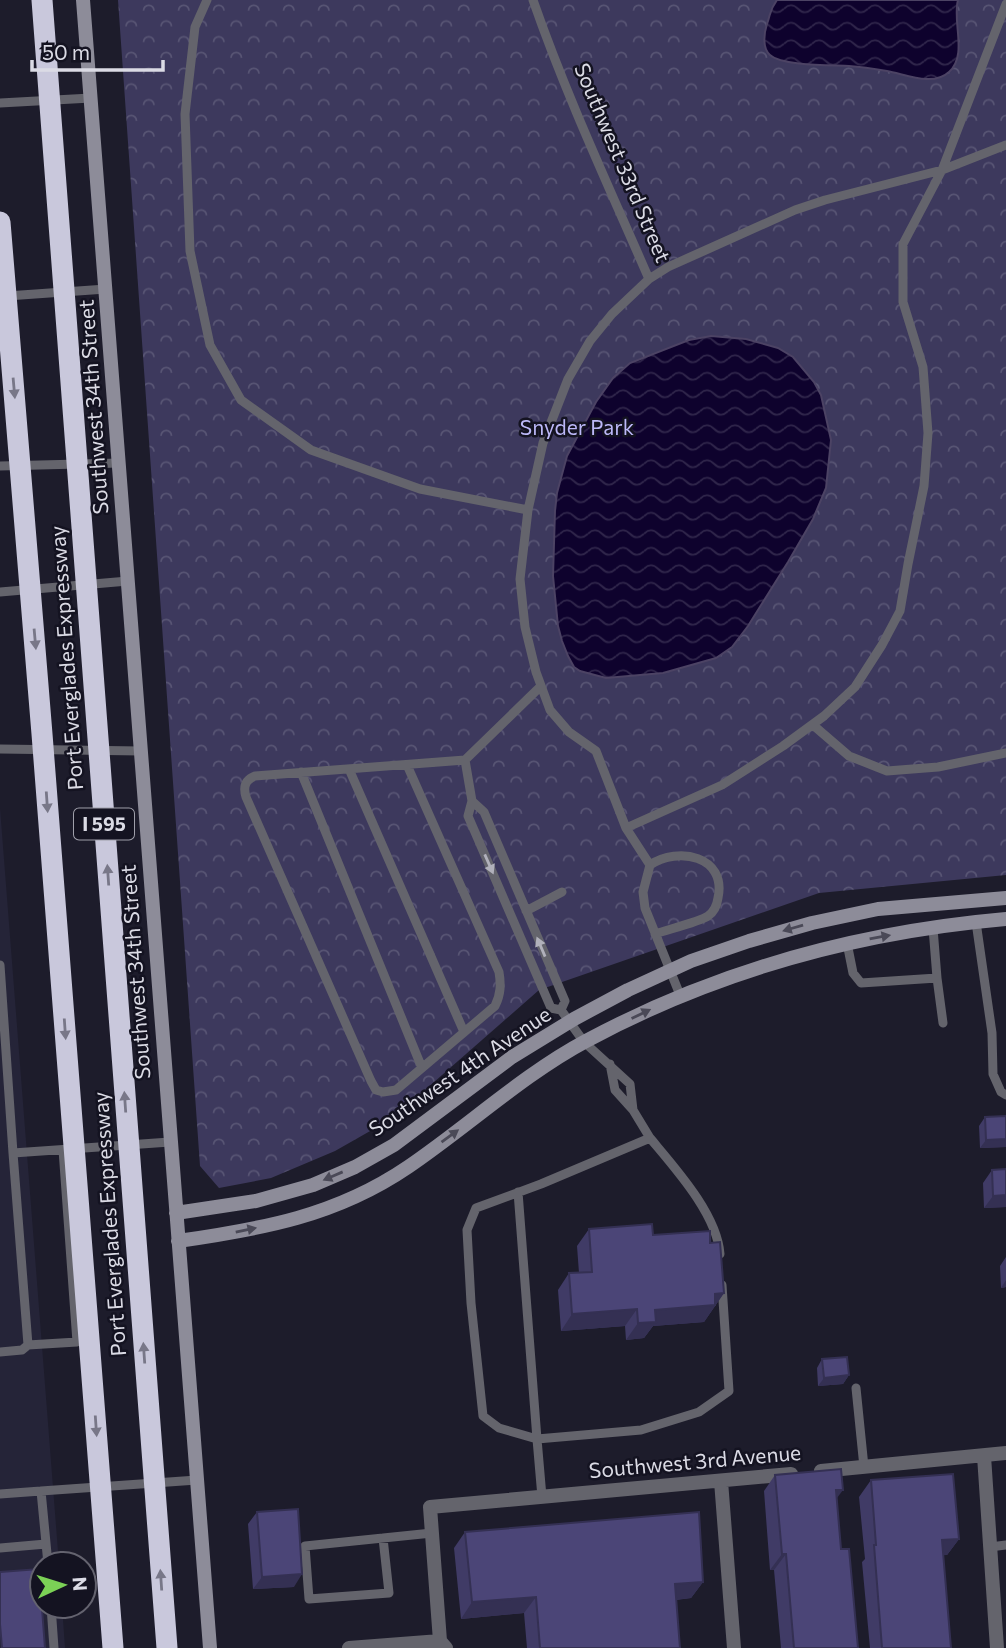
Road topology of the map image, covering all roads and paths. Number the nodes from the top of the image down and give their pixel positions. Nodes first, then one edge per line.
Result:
1 (42, 0) edge
2 (83, 0) edge
3 (207, 0) edge
4 (533, 0) edge
5 (1006, 5) edge
6 (91, 98) junction
7 (0, 103) edge
8 (1006, 145) edge
9 (942, 170) junction
10 (0, 222) edge
11 (649, 279) junction
12 (106, 289) junction
13 (0, 296) edge
14 (119, 463) junction
15 (0, 466) edge
16 (528, 510) junction
17 (128, 581) junction
18 (0, 592) edge
19 (541, 686) junction
20 (813, 725) junction
21 (0, 749) edge
22 (141, 751) junction
23 (1006, 753) edge
24 (465, 760) junction
25 (407, 765) junction
26 (349, 769) junction
27 (301, 772) junction
28 (472, 801) junction
29 (626, 828) junction
30 (649, 864) junction
31 (562, 892) dead end
32 (1006, 898) edge
33 (526, 911) junction
34 (1006, 919) edge
35 (976, 922) junction
36 (933, 928) junction
37 (655, 934) junction
38 (847, 943) junction
39 (0, 965) edge
40 (670, 971) junction
41 (937, 978) junction
42 (680, 995) junction
43 (565, 1016) junction
44 (943, 1023) dead end
45 (464, 1032) junction
46 (584, 1042) junction
47 (610, 1064) junction
48 (422, 1068) junction
49 (1006, 1095) edge
50 (634, 1110) junction
51 (650, 1138) junction
52 (170, 1142) junction
53 (63, 1150) junction
54 (13, 1153) junction
55 (518, 1192) junction
56 (176, 1213) junction
57 (178, 1241) junction
58 (721, 1268) edge
59 (722, 1281) edge
60 (28, 1345) junction
61 (0, 1352) edge
62 (856, 1388) dead end
63 (537, 1439) junction
64 (1006, 1453) edge
65 (984, 1456) junction
66 (864, 1467) junction
67 (197, 1480) junction
68 (721, 1480) junction
69 (41, 1491) junction
70 (0, 1494) edge
71 (542, 1497) junction
72 (432, 1533) junction
73 (383, 1538) junction
74 (46, 1544) junction
75 (1006, 1545) edge
76 (990, 1546) junction
77 (0, 1548) edge
78 (47, 1550) edge
79 (52, 1620) edge
80 (443, 1644) edge
81 (408, 1646) edge
82 (54, 1648) edge
83 (113, 1648) edge
84 (167, 1648) edge
85 (210, 1648) edge
86 (349, 1648) edge
87 (734, 1648) edge
88 (998, 1648) edge

84 -> 1 highway, Port Everglades Expressway / I 595, bridge
2 - 6 street, Southwest 34th Street
3 - 16 lane
4 - 11 lane, Southwest 33rd Street
5 - 9 lane
6 - 7 lane
6 - 12 street, Southwest 34th Street
8 - 9 lane
9 - 11 lane
9 - 20 lane
10 -> 83 highway, Port Everglades Expressway / I 595, bridge
11 - 16 lane, Southwest 33rd Street
12 - 13 lane
12 - 14 street, Southwest 34th Street
14 - 15 lane
14 - 17 street, Southwest 34th Street
16 - 19 lane, Southwest 33rd Street
17 - 18 lane
17 - 22 street, Southwest 34th Street
19 - 24 lane
19 - 29 lane, Southwest 33rd Street
20 - 23 lane
20 - 29 lane
21 - 22 lane
22 - 52 street, Southwest 34th Street
24 - 25 lane
24 - 28 lane
25 - 26 lane
25 - 45 lane
26 - 27 lane
26 - 45 lane
27 - 48 lane
27 - 48 lane
28 - 33 lane
28 -> 43 lane
29 - 30 lane, Southwest 33rd Street
30 - 37 lane
30 - 37 lane
31 - 33 lane
32 -> 40 street, Southwest 4th Avenue
43 -> 33 lane
34 - 35 street, Southwest 4th Avenue
35 - 36 street, Southwest 4th Avenue
35 - 49 lane
38 -> 36 street, Southwest 4th Avenue
36 - 41 lane
37 - 40 lane
38 - 41 lane
38 - 42 street, Southwest 4th Avenue
39 - 54 lane
40 - 42 lane
40 - 43 street, Southwest 4th Avenue
41 - 44 lane
46 -> 42 street, Southwest 4th Avenue
43 - 46 lane
43 -> 56 street, Southwest 4th Avenue
45 - 48 lane
46 - 47 lane
57 -> 46 street, Southwest 4th Avenue
47 - 50 lane
47 - 50 lane
50 - 51 lane
51 - 55 lane
51 - 58 lane
52 - 53 lane
52 - 56 street, Southwest 34th Street
53 - 54 lane
53 - 60 lane
54 - 60 lane
55 - 63 lane
55 - 63 lane
56 - 57 street, Southwest 34th Street
57 - 67 street, Southwest 34th Street
59 - 63 lane
60 - 61 lane
62 - 66 lane
63 - 71 lane
64 - 65 street, Southwest 3rd Avenue
65 - 66 street, Southwest 3rd Avenue
65 - 76 street
66 - 68 street, Southwest 3rd Avenue
67 - 69 lane
67 - 85 street, Southwest 34th Street
68 - 71 street, Southwest 3rd Avenue
68 - 87 street
69 - 70 lane
69 - 74 lane
71 - 72 street, Southwest 3rd Avenue
72 - 73 lane
72 - 80 street
73 - 73 lane
74 - 77 lane
74 - 78 lane
75 - 76 lane
76 - 88 street
79 - 82 lane
80 - 81 street
81 - 86 street

